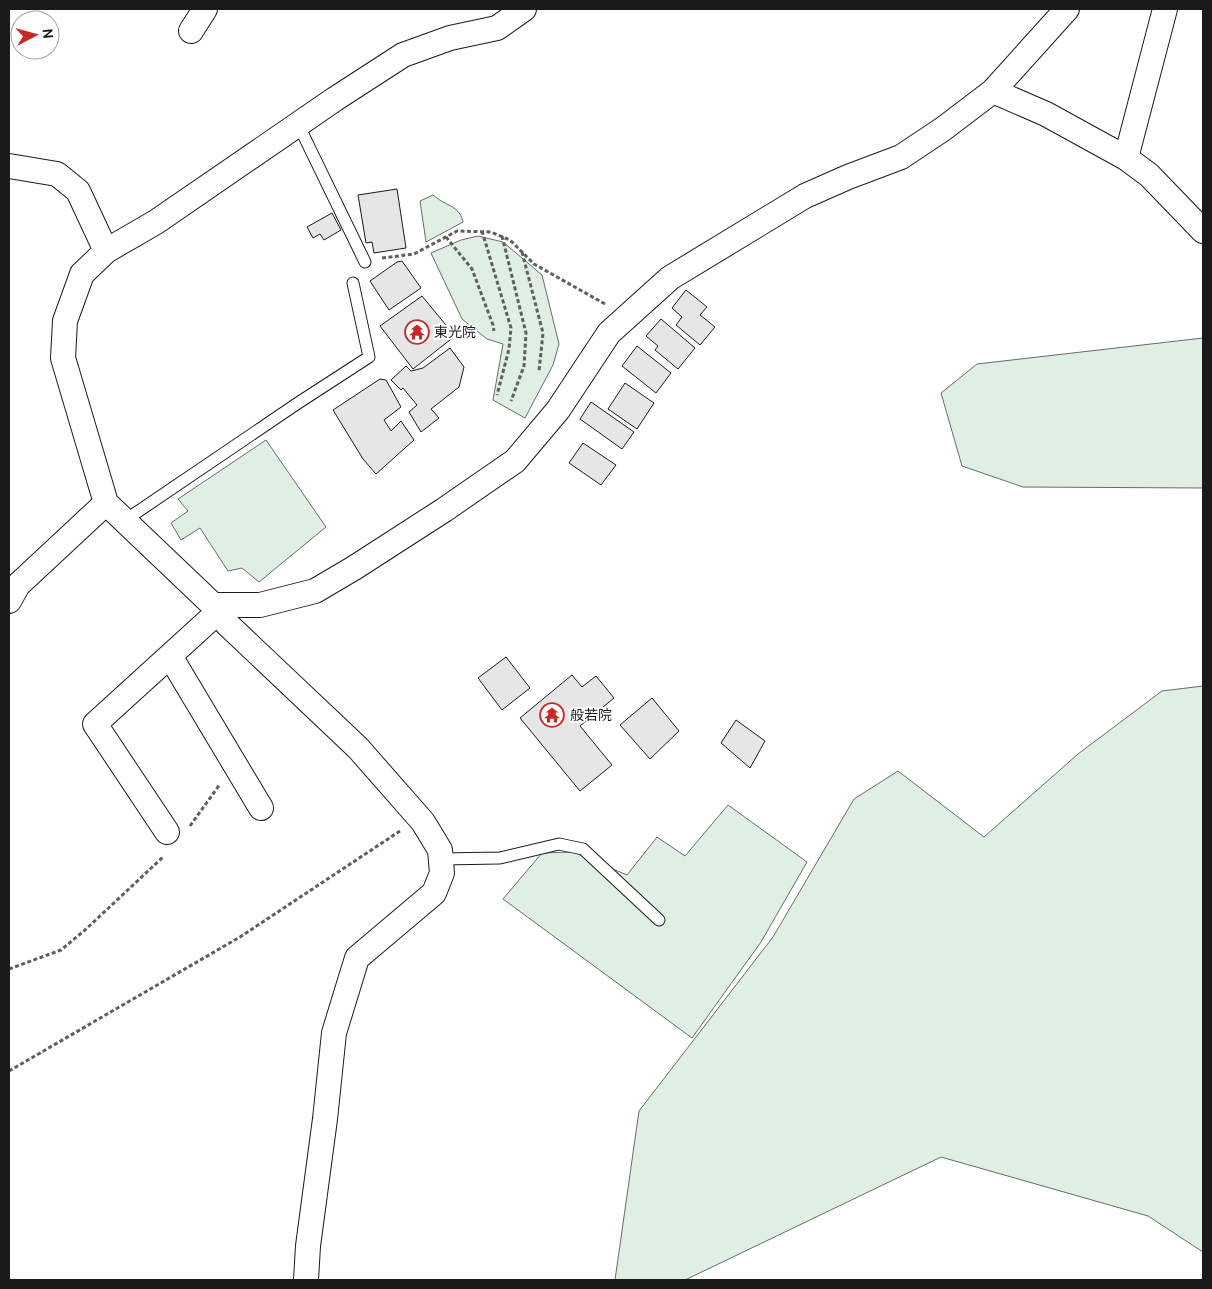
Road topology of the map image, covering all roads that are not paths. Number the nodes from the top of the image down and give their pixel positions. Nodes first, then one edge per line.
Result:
1 (205, 9) edge
2 (524, 9) edge
3 (1067, 9) edge
4 (1165, 9) edge
5 (192, 31) dead end
6 (993, 90) junction
7 (298, 124) junction
8 (1126, 158) junction
9 (9, 166) edge
10 (1203, 231) edge
11 (106, 251) junction
12 (366, 262) dead end
13 (353, 283) dead end
14 (106, 503) junction
15 (124, 521) junction
16 (9, 601) edge
17 (215, 609) junction
18 (170, 656) junction
19 (261, 808) dead end
20 (178, 829) road end
21 (441, 859) junction
22 (660, 920) dead end
23 (306, 1280) edge

1 - 5 street
2 - 7 street
3 - 6 street
4 - 8 street
6 - 8 street
6 - 17 street
7 - 11 street
7 - 12 lane
8 - 10 street
9 - 11 street
11 - 14 street
13 - 15 lane
14 - 15 street
14 - 16 street
15 - 17 street
17 - 18 street
17 - 21 street
18 - 19 street
18 - 20 street
21 - 22 lane
21 - 23 street

